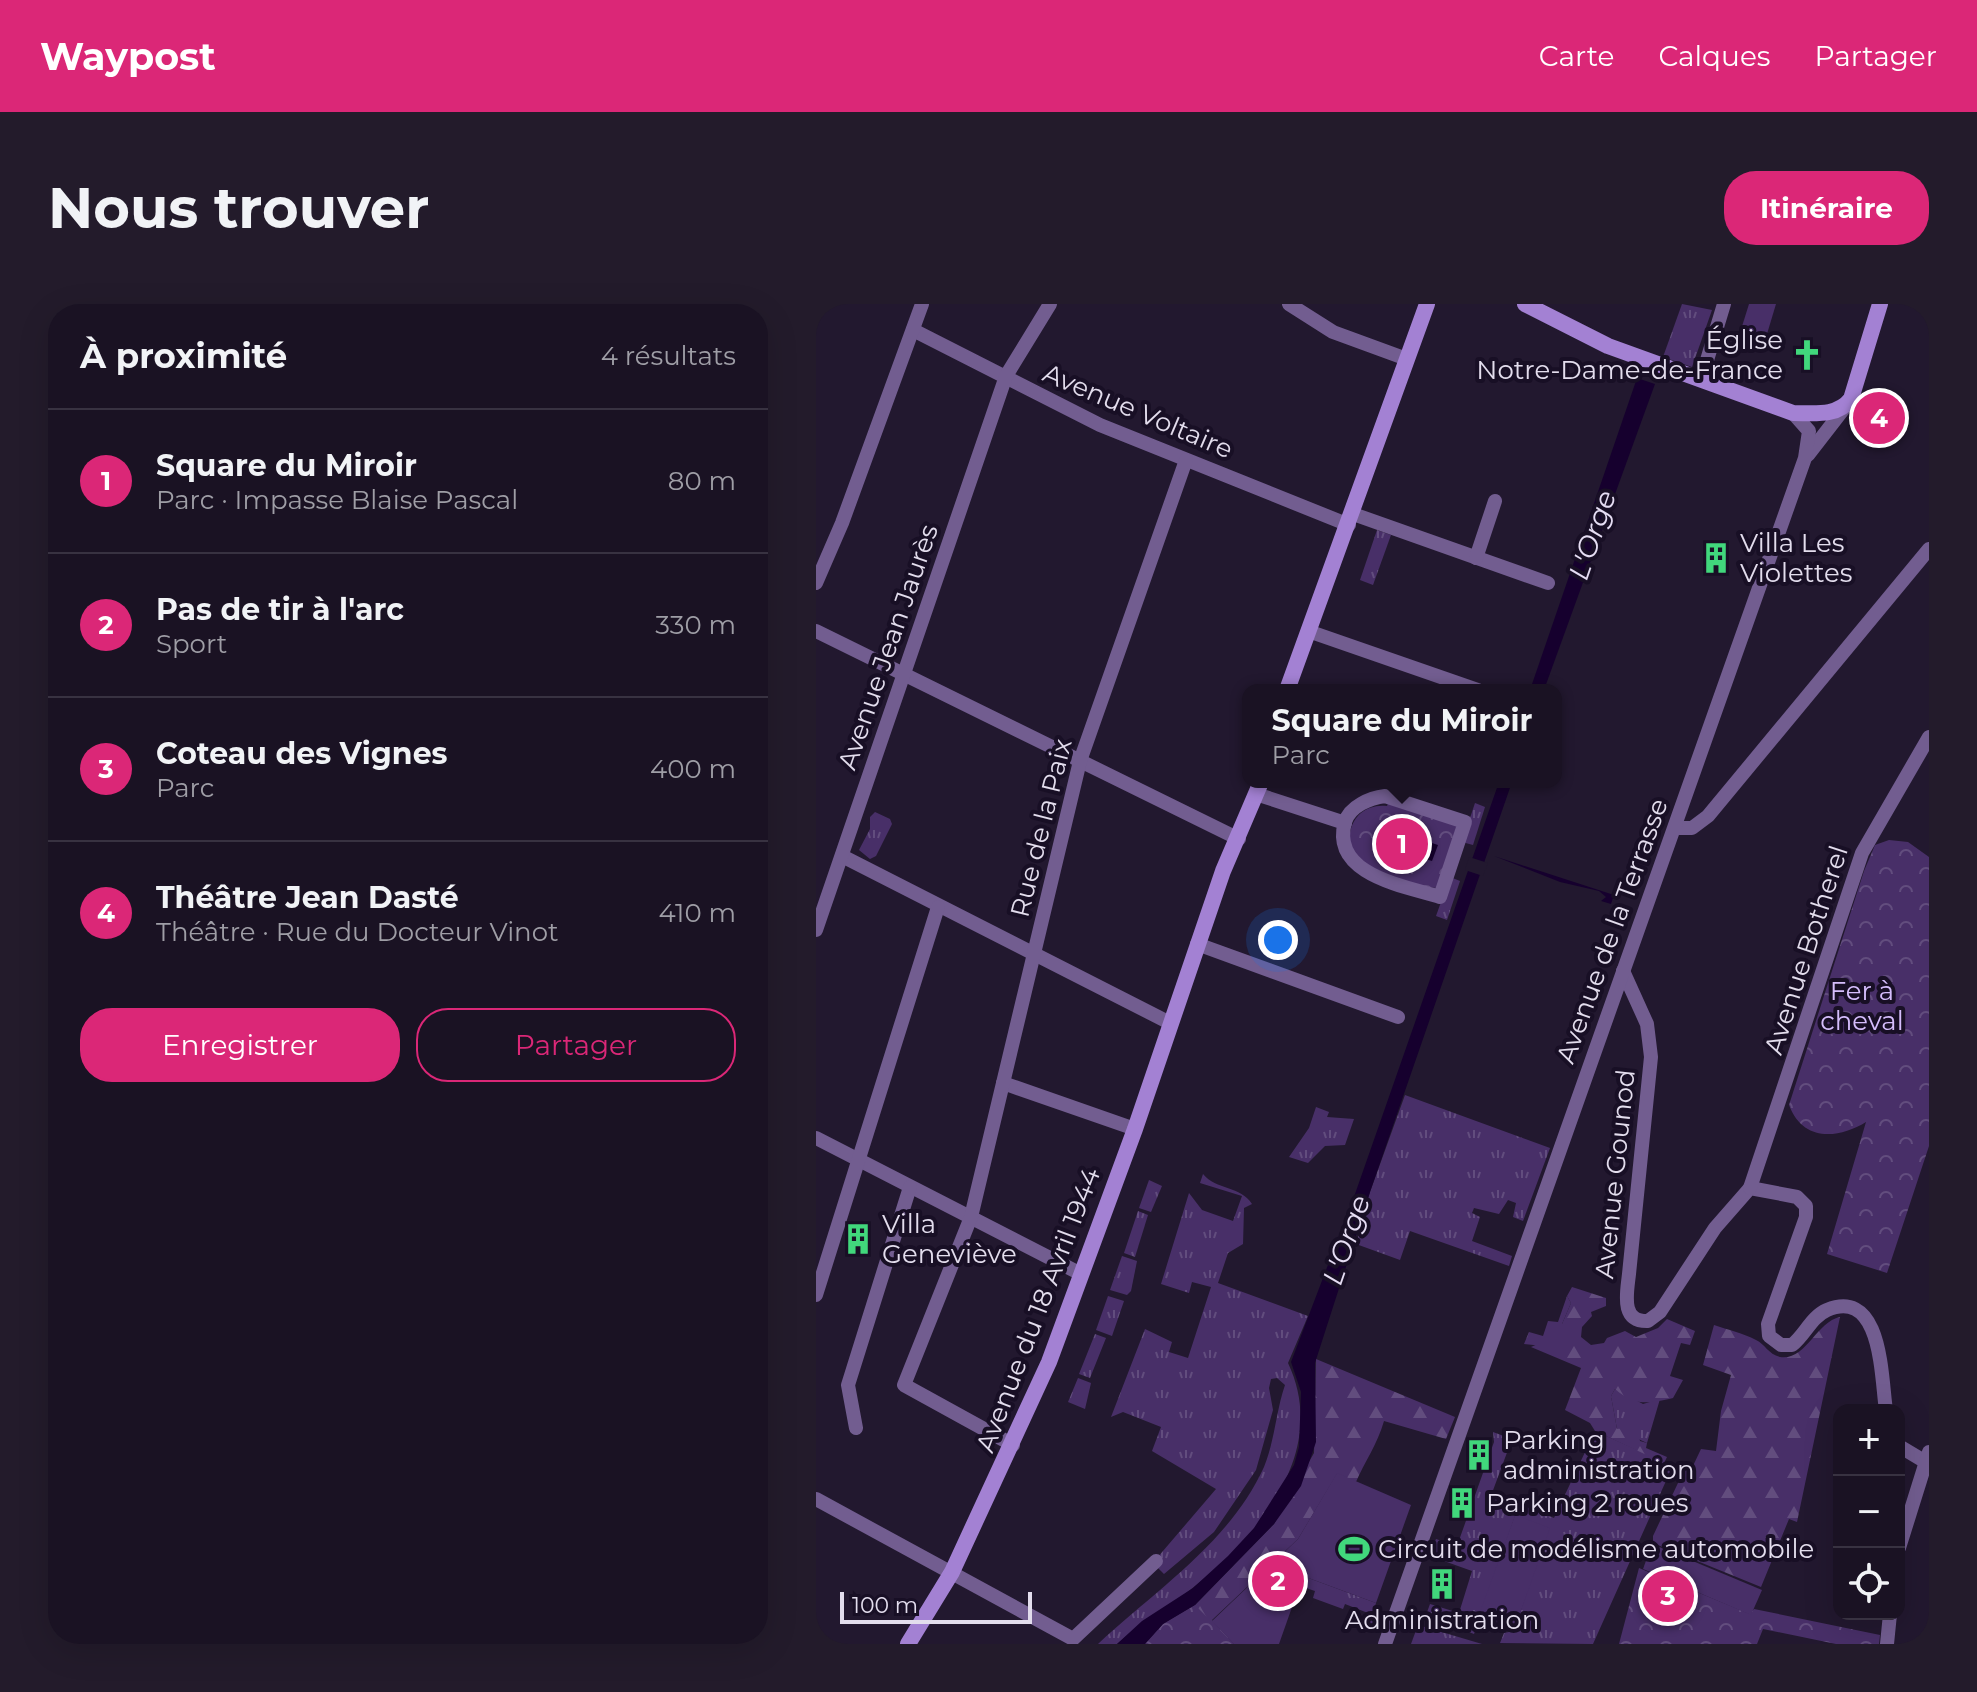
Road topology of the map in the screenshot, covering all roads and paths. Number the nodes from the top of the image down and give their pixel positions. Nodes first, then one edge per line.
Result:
1 (922, 304) edge
2 (1050, 304) edge
3 (1289, 304) edge
4 (1427, 304) edge
5 (1525, 304) edge
6 (1724, 304) edge
7 (1880, 304) edge
8 (913, 330) junction
9 (1404, 358) junction
10 (1006, 379) junction
11 (1701, 380) junction
12 (1846, 406) junction
13 (1793, 413) junction
14 (1805, 458) junction
15 (1186, 460) junction
16 (1495, 501) dead end
17 (1351, 519) junction
18 (1929, 549) edge
19 (1476, 558) junction
20 (818, 573) edge
21 (1548, 583) dead end
22 (816, 631) edge
23 (1308, 631) junction
24 (904, 675) junction
25 (1289, 684) edge
26 (1461, 684) edge
27 (1929, 737) edge
28 (1080, 761) junction
29 (1259, 788) edge
30 (1345, 823) junction
31 (1675, 828) junction
32 (1239, 839) junction
33 (842, 856) junction
34 (938, 907) junction
35 (816, 930) edge
36 (1197, 944) junction
37 (1033, 955) junction
38 (1623, 971) junction
39 (1398, 1017) dead end
40 (1170, 1023) junction
41 (1003, 1083) junction
42 (1135, 1129) junction
43 (816, 1138) edge
44 (859, 1160) junction
45 (910, 1187) junction
46 (1750, 1188) junction
47 (971, 1217) junction
48 (1081, 1274) junction
49 (816, 1295) edge
50 (1885, 1404) edge
51 (856, 1428) dead end
52 (1013, 1445) junction
53 (1905, 1449) edge
54 (1928, 1460) edge
55 (817, 1502) edge
56 (1905, 1530) edge
57 (1156, 1561) dead end
58 (952, 1572) junction
59 (1890, 1620) edge
60 (1890, 1643) edge
61 (908, 1644) edge
62 (1385, 1644) edge

1 - 8 street
2 - 10 street, Avenue Jean Jaurès
3 - 9 street
4 - 9 street
5 - 11 street
6 - 11 street
7 - 12 street
8 - 10 street, Avenue Voltaire
8 - 20 street
9 - 17 street
10 - 15 street, Avenue Voltaire
10 - 24 street, Avenue Jean Jaurès
11 - 13 street
12 - 13 street
12 - 14 street, Avenue de la Terrasse
13 - 14 street, Avenue de la Terrasse
14 - 31 street, Avenue de la Terrasse
15 - 17 street, Avenue Voltaire
15 - 28 street, Rue de la Paix
16 - 19 street
17 - 19 street, Avenue Voltaire
17 - 23 street
18 - 31 street
19 - 21 street, Avenue Voltaire
22 - 24 street
23 - 25 street
23 - 26 street
24 - 28 street
24 - 33 street, Avenue Jean Jaurès
27 - 46 street, Avenue Botherel
28 - 32 street
28 - 37 street, Rue de la Paix
29 - 30 street
29 - 32 street, Avenue du 18 Avril 1944
30 - 30 street
31 - 38 street, Avenue de la Terrasse
32 - 36 street, Avenue du 18 Avril 1944
33 - 34 street
33 - 35 street, Avenue Jean Jaurès
34 - 37 street
34 - 44 street
36 - 39 street
36 - 40 street, Avenue du 18 Avril 1944
37 - 40 street
37 - 41 street, Rue de la Paix
38 - 46 street, Avenue Gounod
38 - 62 street, Avenue de la Terrasse
40 - 42 street, Avenue du 18 Avril 1944
41 - 42 street
41 - 47 street, Rue de la Paix
42 - 48 street, Avenue du 18 Avril 1944
43 - 44 street
44 - 45 street
44 - 49 street
45 - 47 street
45 - 51 street
46 - 50 street
47 - 48 street
47 - 52 street, Rue de la Paix
48 - 52 street, Avenue du 18 Avril 1944
52 - 58 street, Avenue du 18 Avril 1944
53 - 54 street
54 - 56 street
55 - 58 street
57 - 58 street
58 - 61 street, Avenue du 18 Avril 1944
59 - 60 street

